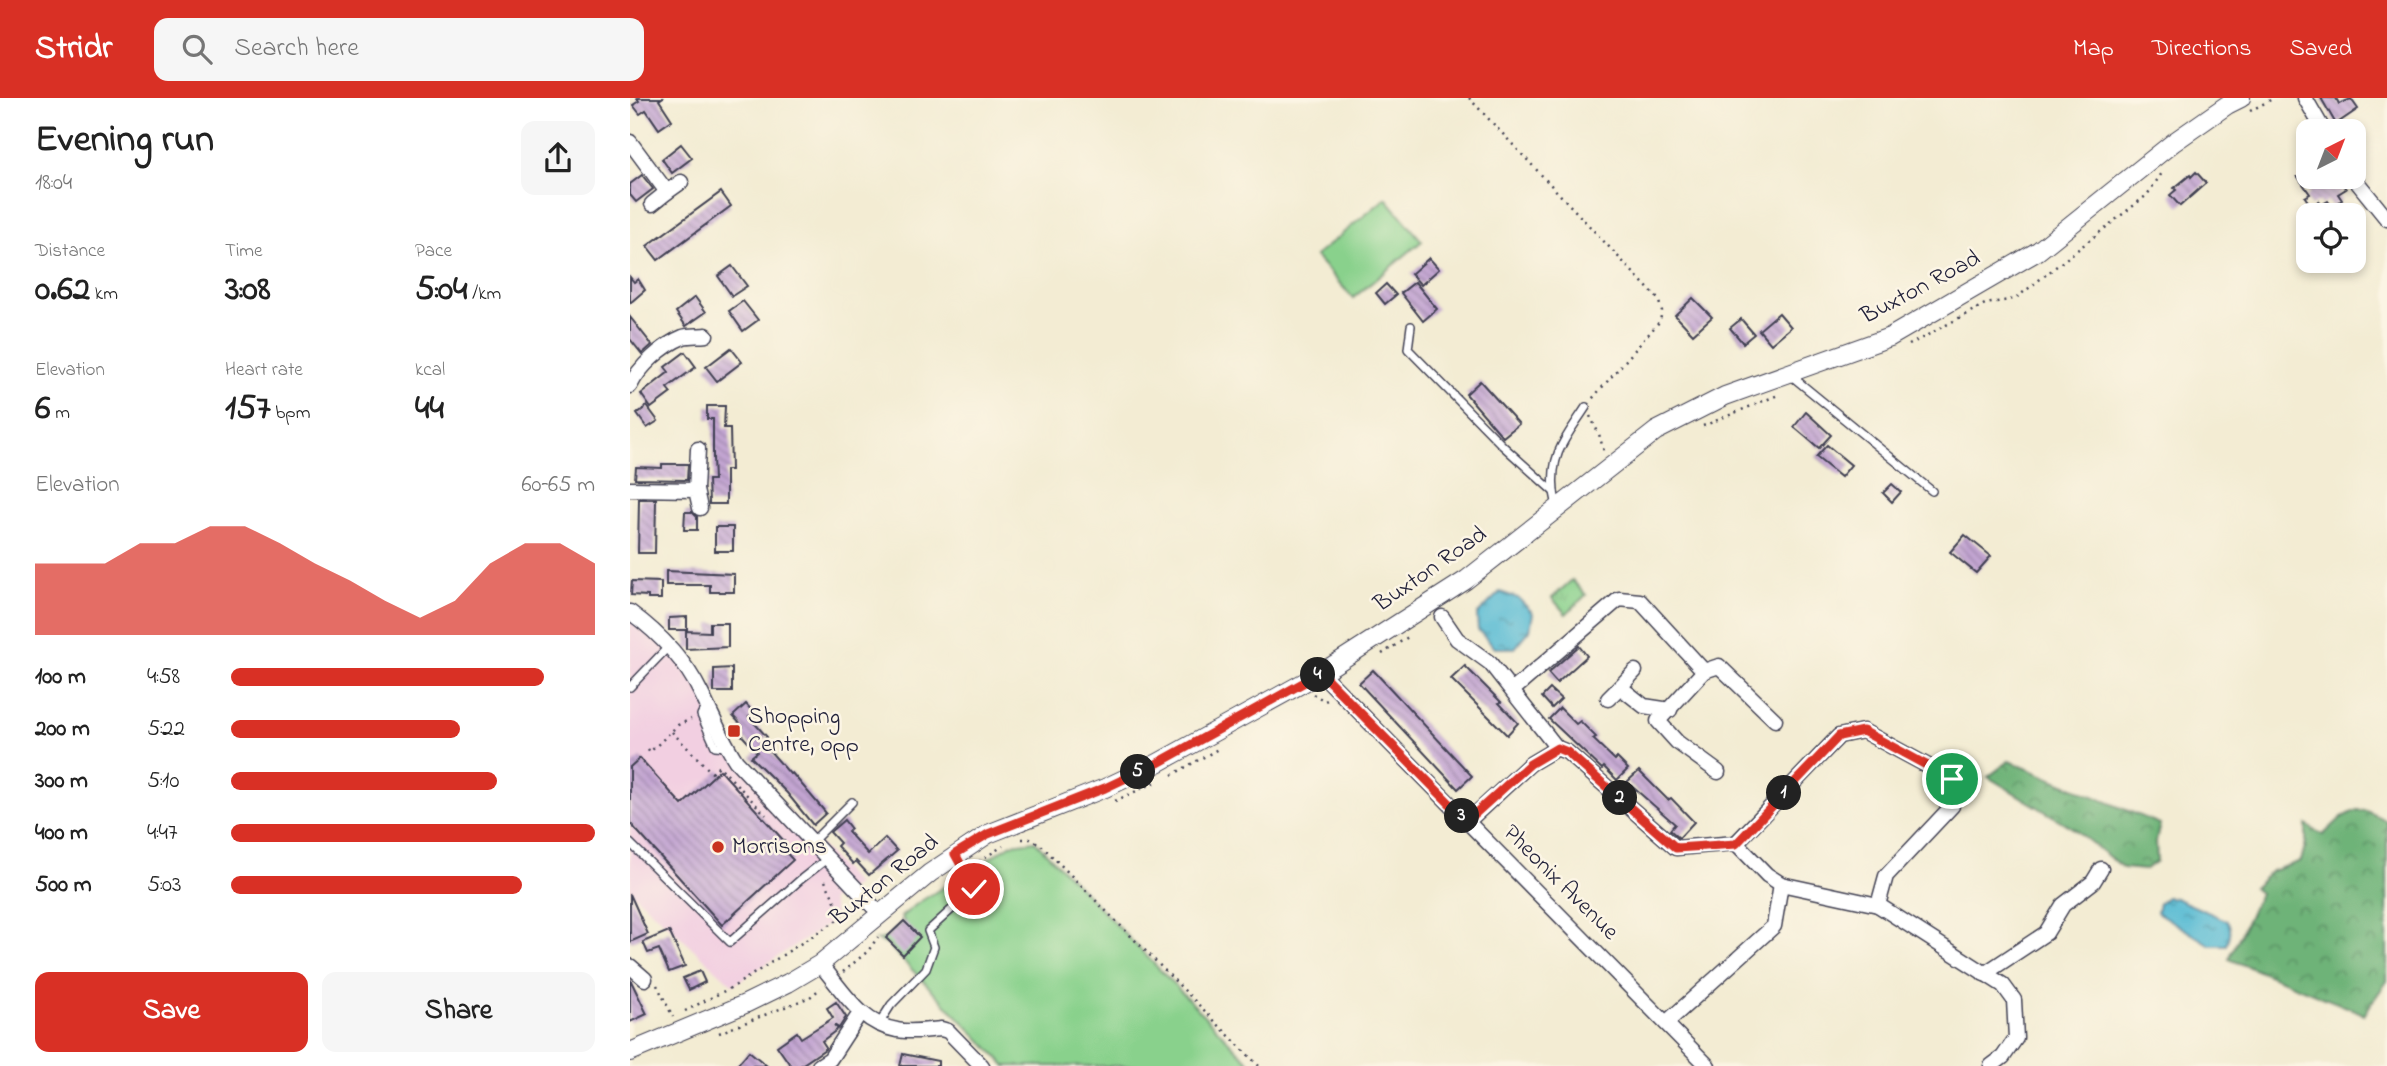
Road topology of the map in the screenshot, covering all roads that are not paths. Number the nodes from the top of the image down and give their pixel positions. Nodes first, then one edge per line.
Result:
1 (2241, 98) edge
2 (2305, 98) edge
3 (2317, 119) edge
4 (630, 142) edge
5 (681, 182) dead end
6 (2363, 189) edge
7 (667, 192) junction
8 (652, 204) dead end
9 (2387, 219) edge
10 (1411, 326) dead end
11 (706, 335) dead end
12 (1788, 373) junction
13 (632, 378) edge
14 (1586, 407) road end
15 (698, 449) dead end
16 (630, 489) edge
17 (696, 490) junction
18 (1932, 491) dead end
19 (1555, 500) junction
20 (700, 508) dead end
21 (630, 612) edge
22 (1442, 617) dead end
23 (669, 646) junction
24 (1635, 671) dead end
25 (1704, 671) junction
26 (1321, 673) junction
27 (630, 687) edge
28 (1620, 687) junction
29 (1513, 690) junction
30 (1608, 699) dead end
31 (1670, 710) junction
32 (1775, 720) dead end
33 (1557, 748) junction
34 (1718, 772) dead end
35 (852, 802) dead end
36 (1467, 821) junction
37 (812, 842) junction
38 (630, 843) edge
39 (1736, 844) junction
40 (955, 854) junction
41 (828, 858) junction
42 (2099, 881) dead end
43 (1780, 884) junction
44 (1878, 905) junction
45 (874, 907) junction
46 (820, 964) junction
47 (630, 966) edge
48 (1984, 974) junction
49 (645, 979) road end
50 (860, 1013) junction
51 (1666, 1023) junction
52 (879, 1024) junction
53 (630, 1052) edge
54 (819, 1066) edge
55 (982, 1066) edge
56 (1708, 1066) edge
57 (1991, 1066) edge

1 - 12 street, Buxton Road
2 - 3 street
4 - 7 street
5 - 7 street
6 - 9 street
7 - 8 street
10 - 19 lane
11 - 13 street
12 - 18 lane
12 - 19 street, Buxton Road
14 - 19 lane
15 - 17 street
16 - 17 street
17 - 20 street
19 - 26 street, Buxton Road
21 - 23 street
22 - 29 street
23 - 27 lane
23 - 37 street
24 - 28 street
25 - 29 street
25 - 31 street
25 - 32 street
26 - 36 street, Pheonix Avenue
26 - 40 street, Buxton Road
28 - 30 street
28 - 31 street
29 - 33 street
31 - 34 street
33 - 36 street
33 - 39 street
35 - 37 lane
36 - 51 street, Pheonix Avenue
37 - 41 street
38 - 41 lane
39 - 43 street
39 - 44 street
40 - 45 street, Buxton Road
40 - 52 lane
41 - 45 street
42 - 48 street
43 - 44 street
43 - 51 street
44 - 48 street
45 - 46 street, Buxton Road
46 - 50 street
46 - 53 street, Buxton Road
47 - 49 street
48 - 57 street
50 - 52 street
50 - 54 street
51 - 56 street, Pheonix Avenue
52 - 55 street

